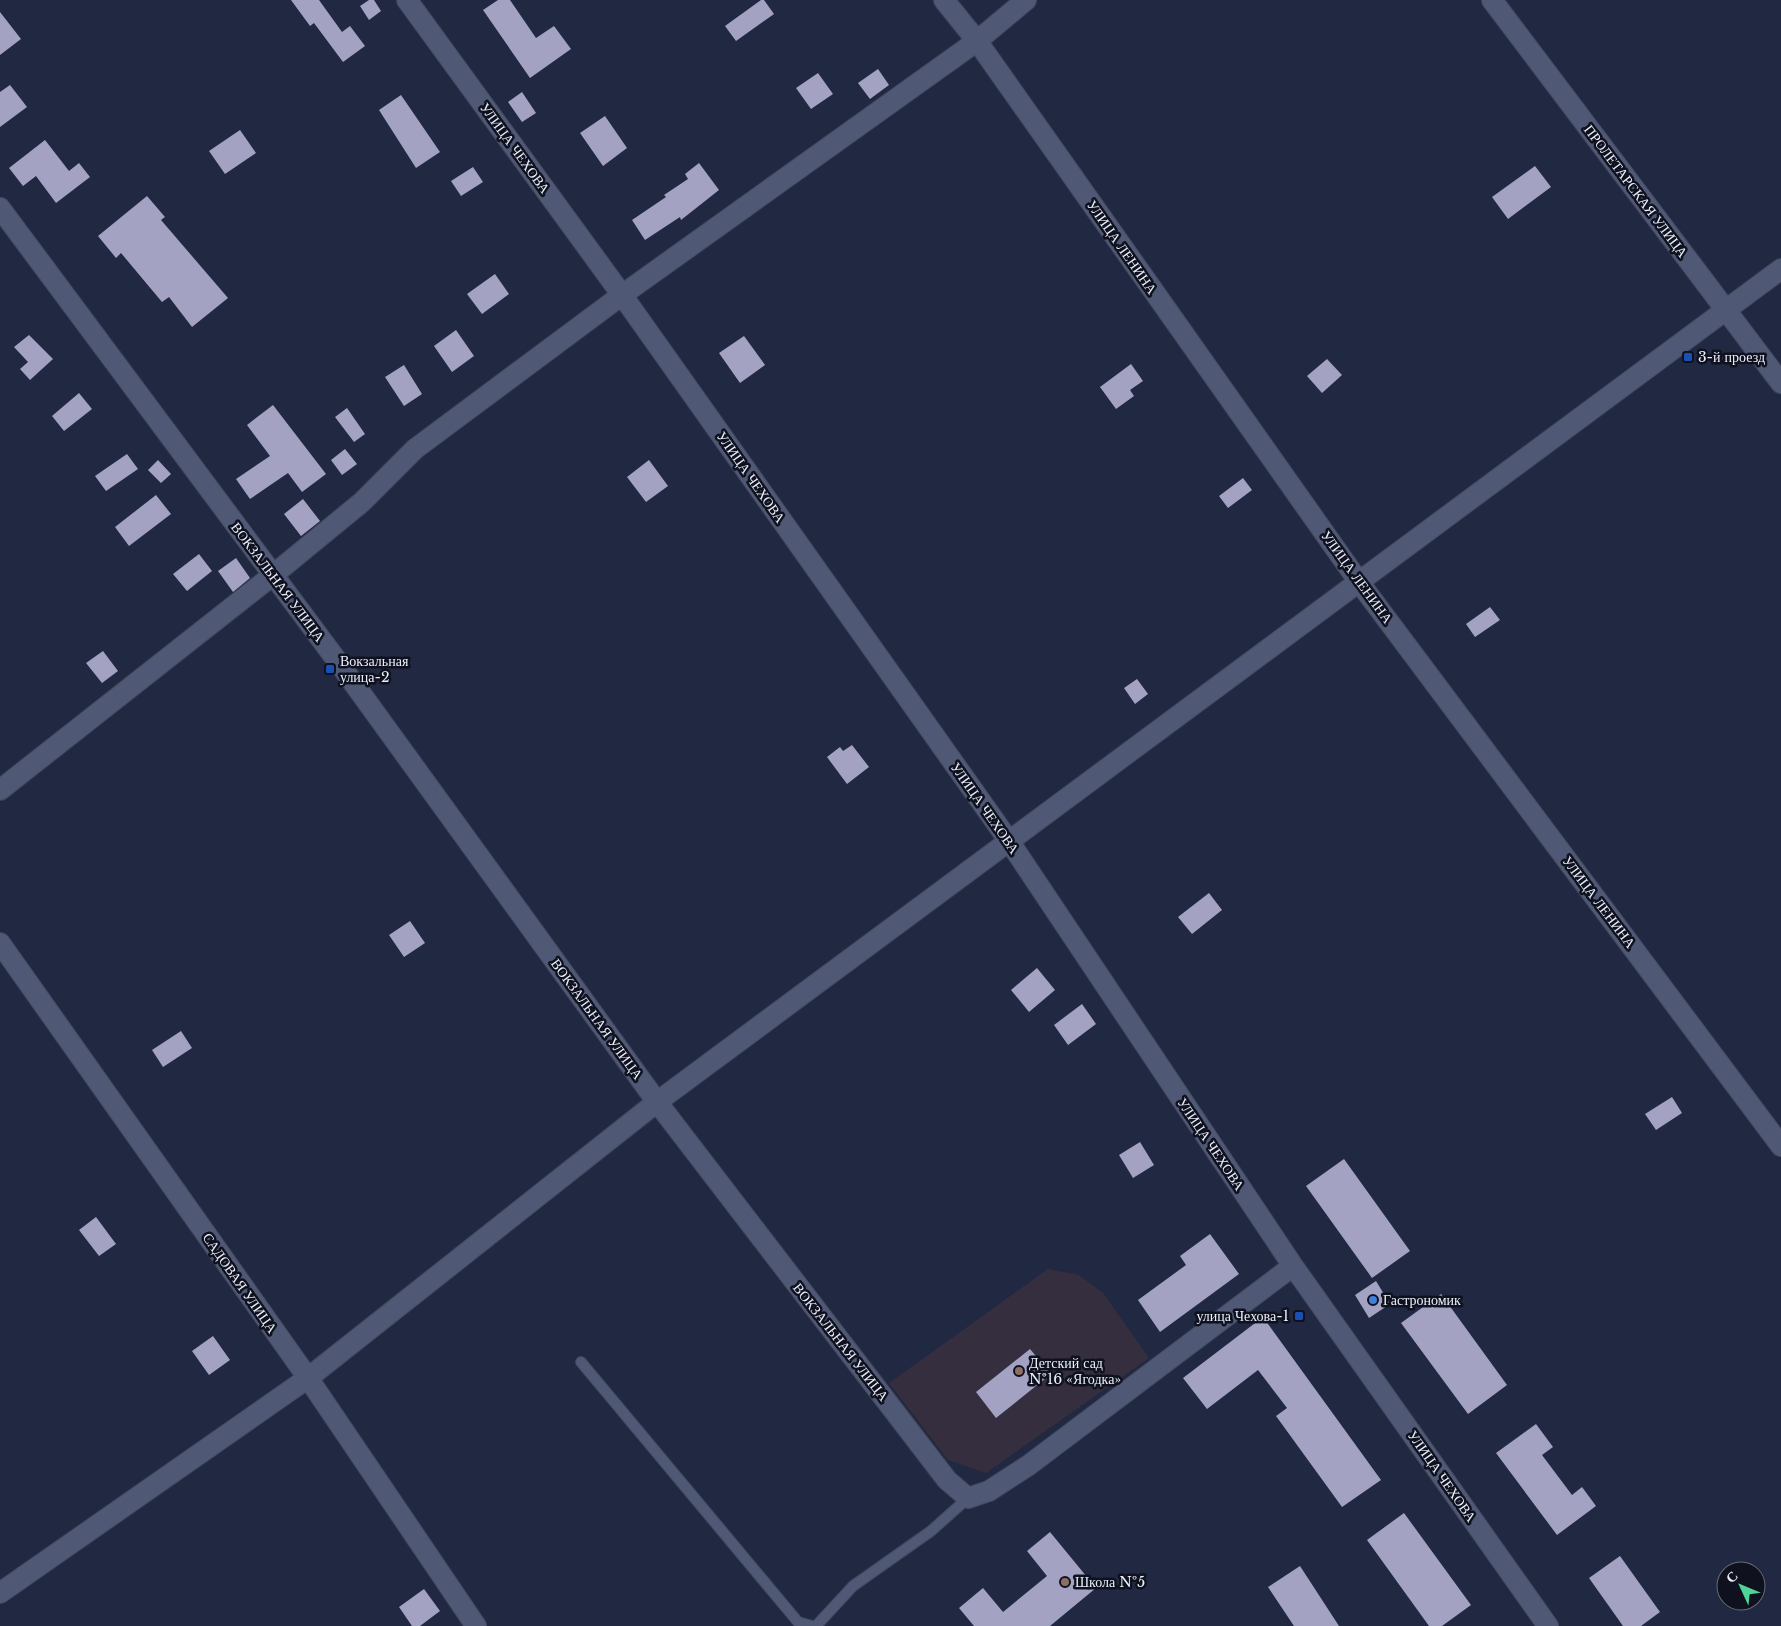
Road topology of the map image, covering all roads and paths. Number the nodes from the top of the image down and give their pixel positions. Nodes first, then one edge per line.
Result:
1 (407, 0) edge
2 (944, 0) edge
3 (1026, 0) edge
4 (1492, 0) edge
5 (977, 41) junction
6 (0, 208) edge
7 (1781, 269) edge
8 (622, 296) junction
9 (1726, 309) junction
10 (1781, 383) edge
11 (273, 576) junction
12 (1359, 582) junction
13 (0, 790) edge
14 (1009, 841) junction
15 (0, 943) edge
16 (657, 1102) junction
17 (1781, 1146) edge
18 (1293, 1266) junction
19 (582, 1362) dead end
20 (308, 1378) junction
21 (968, 1498) junction
22 (0, 1593) edge
23 (476, 1626) edge
24 (812, 1626) edge
25 (816, 1626) edge
26 (1548, 1626) edge

1 - 8 street, УЛИЦА ЧЕХОВА
2 - 5 street, УЛИЦА ЛЕНИНА
3 - 5 street
4 - 9 street, ПРОЛЕТАРСКАЯ УЛИЦА
5 - 8 street
5 - 12 street, УЛИЦА ЛЕНИНА
6 - 11 street, ВОКЗАЛЬНАЯ УЛИЦА
7 - 9 street
8 - 11 street
8 - 14 street, УЛИЦА ЧЕХОВА
9 - 10 street, ПРОЛЕТАРСКАЯ УЛИЦА
9 - 12 street
11 - 13 street
11 - 16 street, ВОКЗАЛЬНАЯ УЛИЦА
12 - 14 street
12 - 17 street, УЛИЦА ЛЕНИНА
14 - 16 street
14 - 18 street, УЛИЦА ЧЕХОВА
15 - 20 street, САДОВАЯ УЛИЦА
16 - 20 street
16 - 21 street, ВОКЗАЛЬНАЯ УЛИЦА
18 - 21 street
18 - 26 street, УЛИЦА ЧЕХОВА
19 - 24 lane
20 - 22 street
20 - 23 street, САДОВАЯ УЛИЦА
21 - 25 lane

